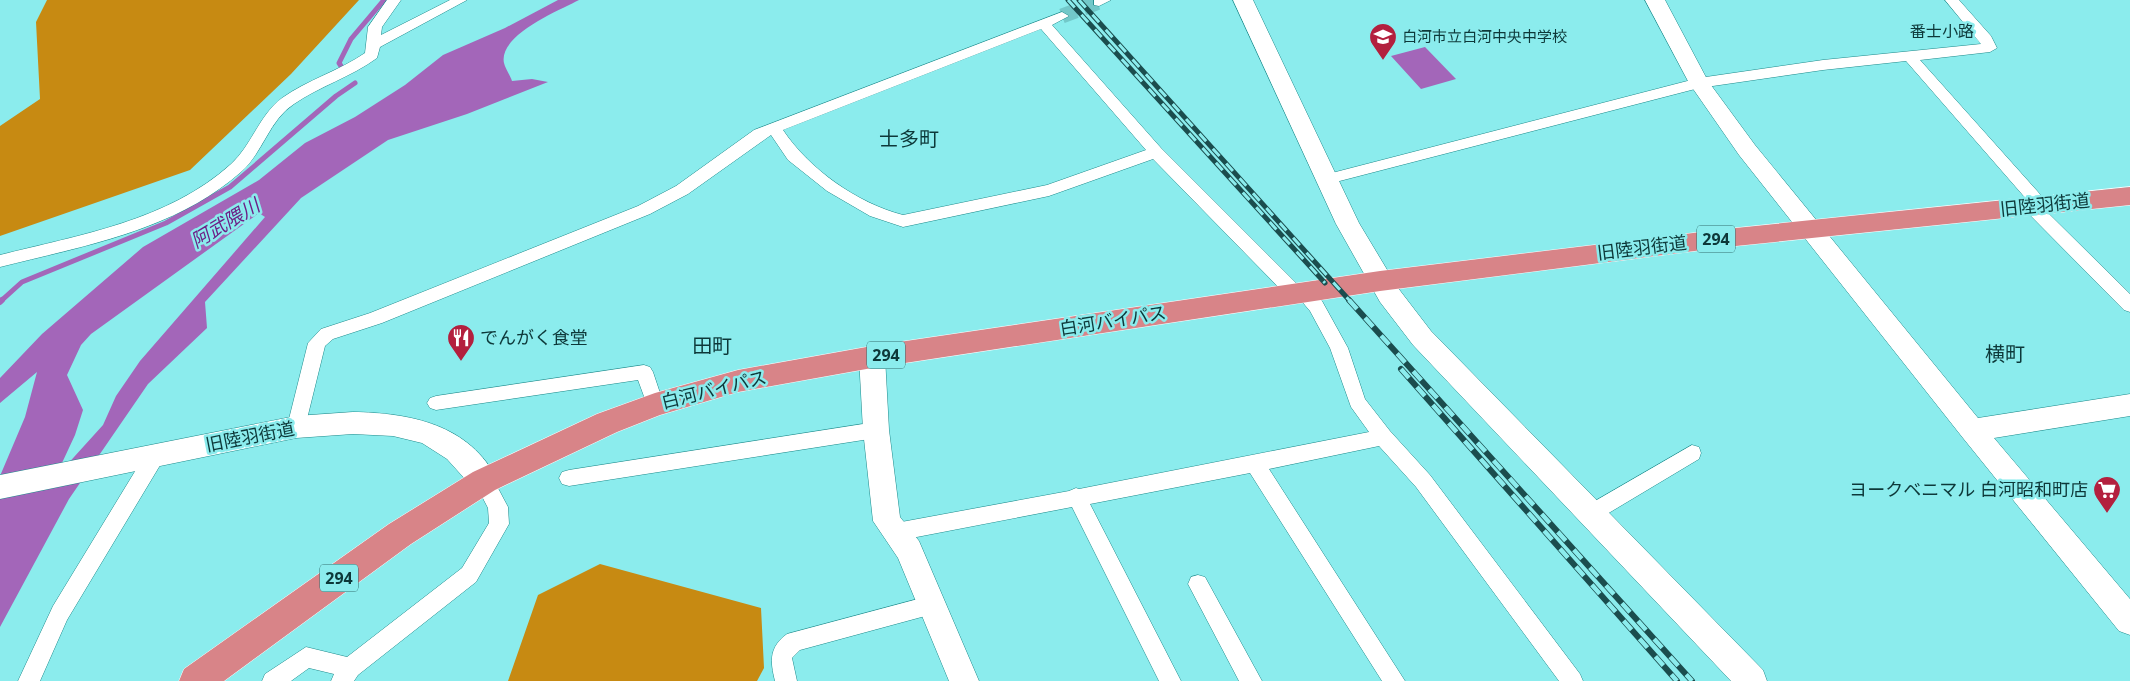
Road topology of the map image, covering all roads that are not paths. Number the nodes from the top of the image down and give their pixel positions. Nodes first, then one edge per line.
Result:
1 (394, 0) edge
2 (460, 0) edge
3 (1243, 0) edge
4 (1655, 0) edge
5 (1952, 0) edge
6 (1062, 16) tunnel mouth
7 (1043, 23) junction
8 (374, 44) junction
9 (1908, 55) junction
10 (1699, 83) junction
11 (774, 128) junction
12 (1156, 152) junction
13 (1328, 180) junction
14 (2130, 196) edge
15 (2036, 206) junction
16 (1813, 230) junction
17 (0, 261) edge
18 (1380, 281) junction
19 (1300, 293) junction
20 (2130, 305) edge
21 (872, 358) junction
22 (436, 403) dead end
23 (655, 405) junction
24 (2130, 405) edge
25 (296, 427) junction
26 (876, 430) junction
27 (1972, 430) junction
28 (1383, 437) junction
29 (1692, 453) dead end
30 (150, 457) junction
31 (1255, 464) junction
32 (568, 478) dead end
33 (484, 480) junction
34 (0, 487) edge
35 (1076, 496) junction
36 (1590, 514) junction
37 (896, 532) junction
38 (1198, 584) dead end
39 (933, 605) junction
40 (2130, 621) edge
41 (346, 675) edge
42 (29, 681) edge
43 (196, 681) edge
44 (273, 681) edge
45 (786, 681) edge
46 (964, 681) edge
47 (1170, 681) edge
48 (1251, 681) edge
49 (1394, 681) edge
50 (1572, 681) edge
51 (1752, 681) edge

1 - 8 street
2 - 8 street
3 - 13 street
4 - 10 street
5 - 9 street
6 - 7 street
7 - 11 street
7 - 12 street
8 - 17 street
9 - 10 street
9 - 15 street
10 - 13 street
10 - 16 street
11 - 12 street
11 - 25 street
12 - 19 street
13 - 18 street
14 - 15 highway, 旧陸羽街道 / 294
15 - 16 highway, 旧陸羽街道 / 294
15 - 20 street
16 - 18 highway, 旧陸羽街道 / 294
16 - 27 street
18 - 19 highway, 旧陸羽街道 / 294
18 - 36 street
19 - 21 highway, 白河バイパス / 294
19 - 28 street
21 - 23 highway, 白河バイパス / 294
21 - 26 street
22 - 23 street
23 - 33 highway, 白河バイパス / 294
24 - 27 street
25 - 30 street, 旧陸羽街道
25 - 33 street, 旧陸羽街道
26 - 32 street
26 - 37 street
27 - 40 street
28 - 31 street
28 - 50 street
29 - 36 street
30 - 34 street, 旧陸羽街道
30 - 42 street
31 - 35 street
31 - 49 street
33 - 41 street
33 - 43 highway, 白河バイパス / 294
35 - 37 street
35 - 47 street
36 - 51 street
37 - 39 street
38 - 48 street
39 - 45 street
39 - 46 street
41 - 44 street

